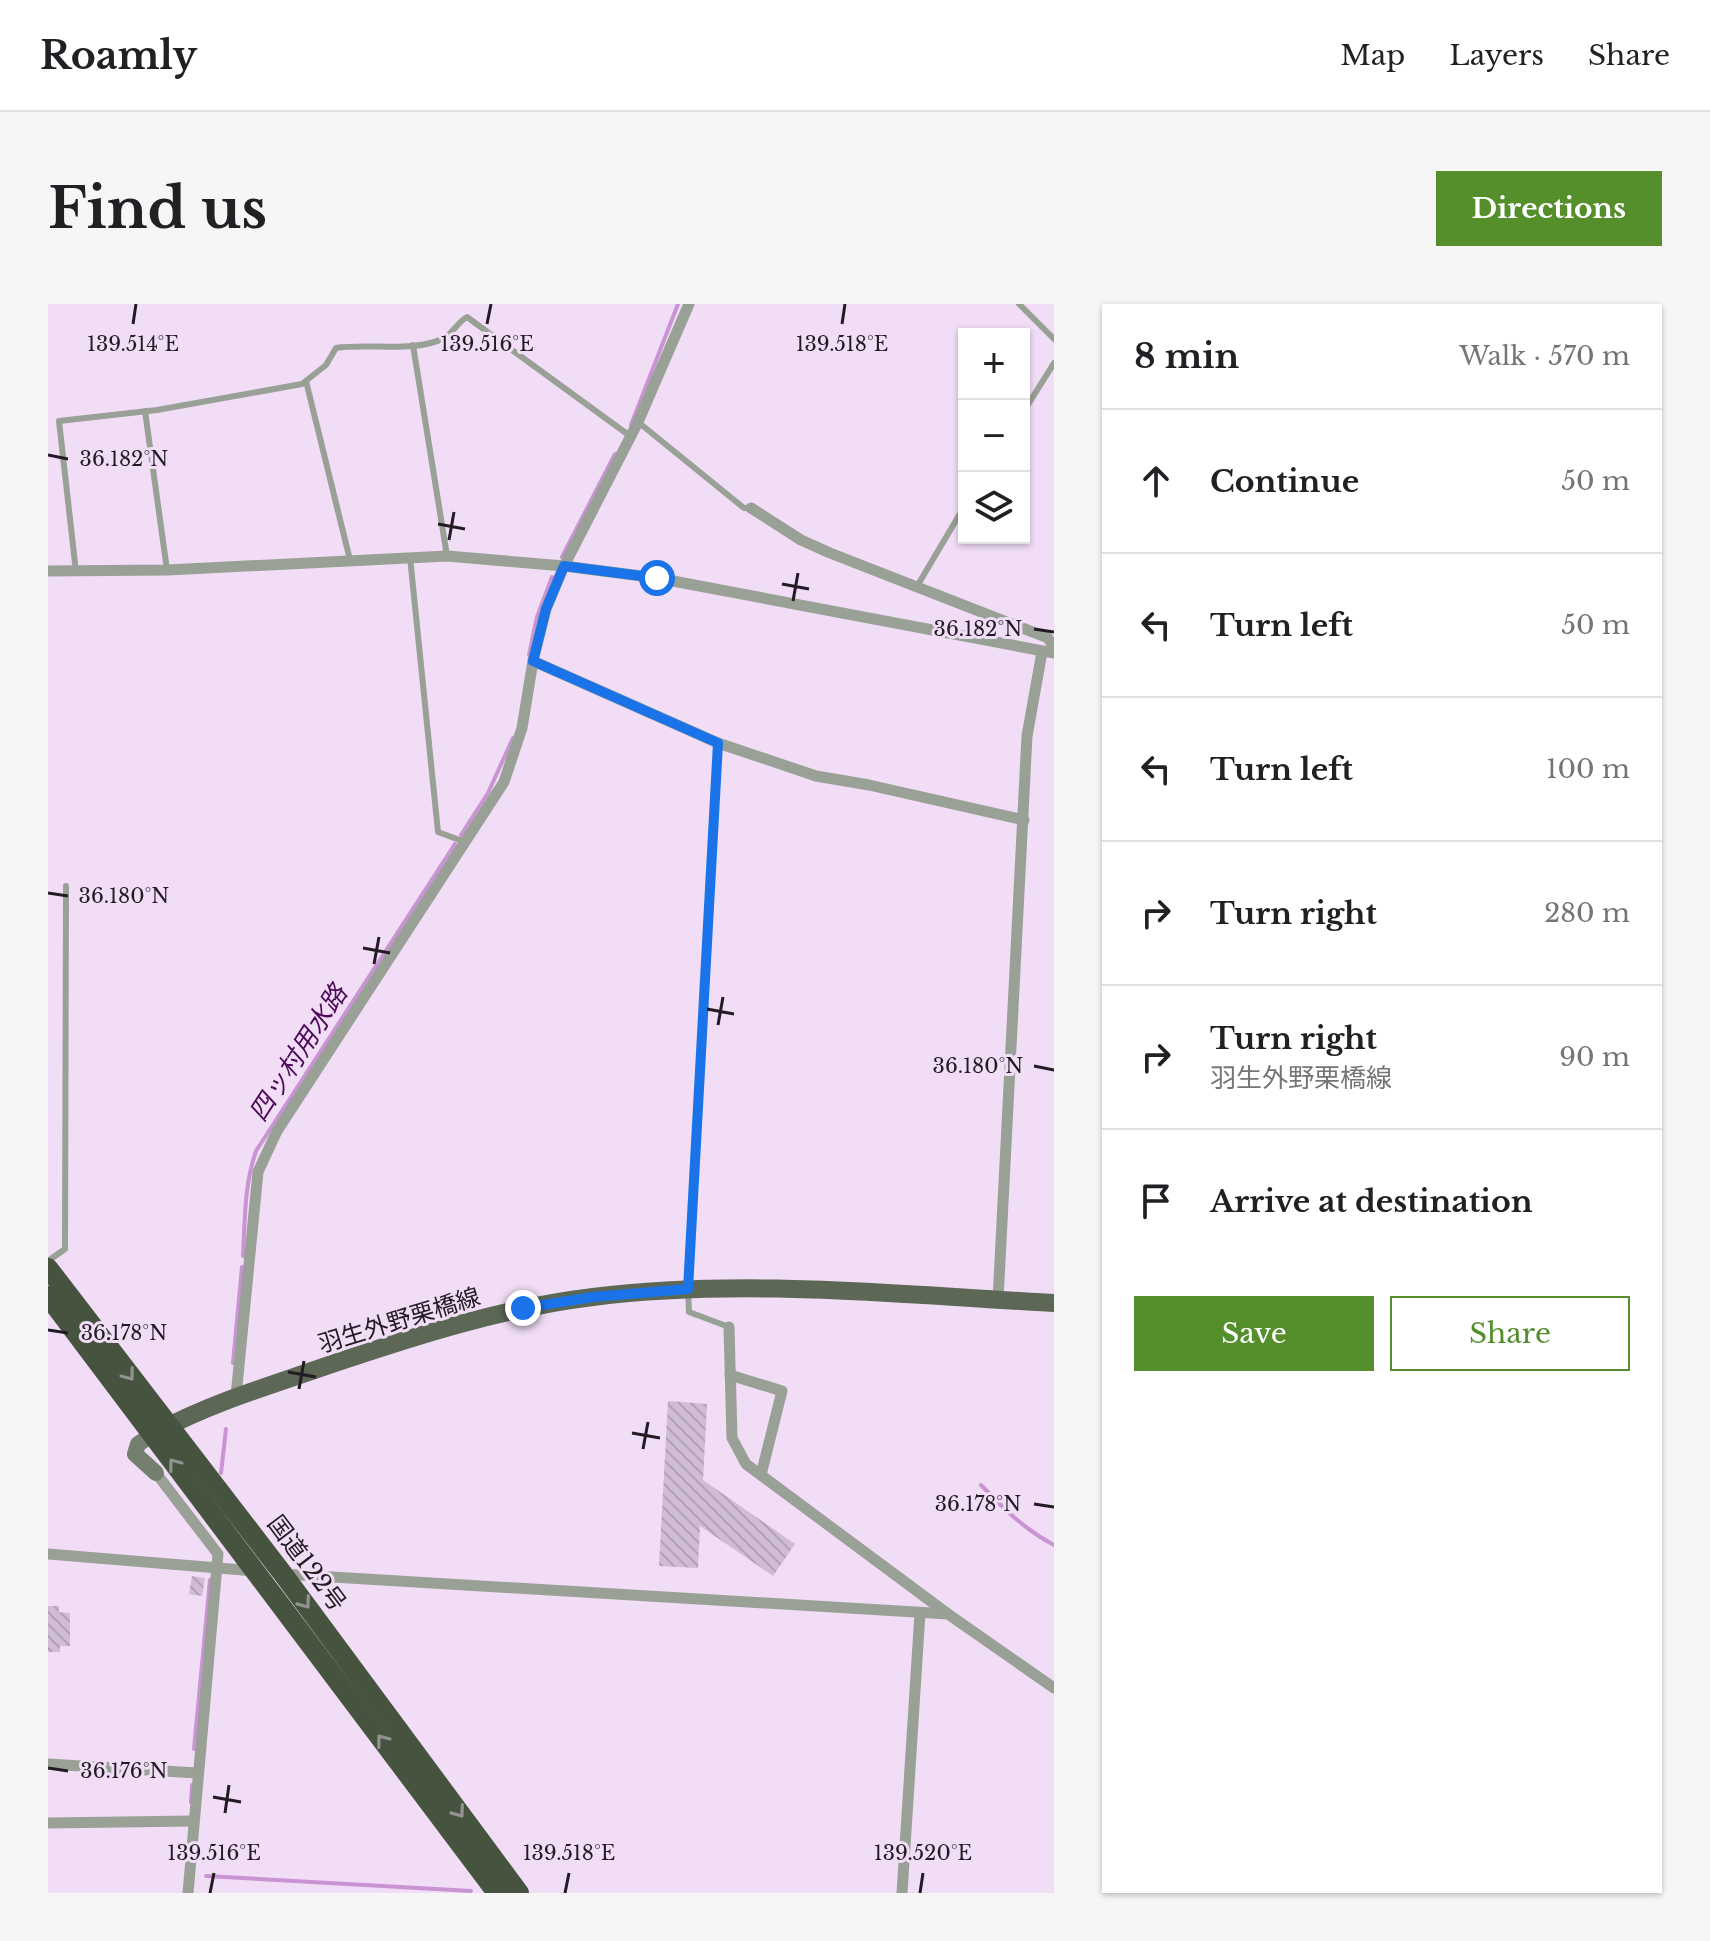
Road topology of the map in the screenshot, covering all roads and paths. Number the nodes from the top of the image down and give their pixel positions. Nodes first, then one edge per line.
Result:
1 (689, 304) edge
2 (1019, 304) edge
3 (1054, 339) edge
4 (413, 345) junction
5 (1054, 363) edge
6 (306, 381) junction
7 (1030, 401) edge
8 (145, 411) junction
9 (638, 422) junction
10 (631, 436) junction
11 (751, 508) joint
12 (958, 517) edge
13 (447, 556) junction
14 (410, 557) junction
15 (350, 561) junction
16 (564, 566) junction
17 (167, 570) junction
18 (48, 571) edge
19 (76, 572) junction
20 (916, 588) junction
21 (1050, 651) edge
22 (533, 661) junction
23 (718, 743) junction
24 (1024, 820) junction
25 (465, 842) junction
26 (66, 886) dead end
27 (48, 1261) edge
28 (48, 1268) edge
29 (688, 1289) junction
30 (48, 1296) edge
31 (998, 1300) junction
32 (1054, 1303) edge
33 (729, 1327) joint
34 (730, 1375) junction
35 (236, 1396) junction
36 (160, 1431) junction
37 (156, 1473) joint
38 (761, 1475) junction
39 (48, 1554) edge
40 (217, 1570) junction
41 (255, 1571) junction
42 (283, 1574) junction
43 (920, 1613) junction
44 (948, 1614) junction
45 (1054, 1688) edge
46 (48, 1764) edge
47 (197, 1773) junction
48 (193, 1821) junction
49 (48, 1823) edge
50 (188, 1893) edge
51 (497, 1893) edge
52 (519, 1893) edge
53 (902, 1893) edge

1 - 9 street
2 - 3 lane
4 - 6 lane
4 - 10 lane
4 - 13 lane
5 - 7 lane
6 - 8 lane
6 - 15 lane
8 - 17 lane
8 - 19 lane
9 - 10 street
9 - 11 lane
10 - 16 street
11 - 20 street
12 - 20 lane
13 - 14 street
13 - 16 street
14 - 15 street
14 - 25 lane
15 - 17 street
16 - 21 street
16 - 22 street
17 - 19 street
18 - 19 street
20 - 21 street
21 - 24 street
22 - 23 street
22 - 25 street
23 - 24 street
23 - 29 lane
24 - 31 street
25 - 35 street
26 - 27 lane
28 -> 36 highway, 国道122号
29 - 31 main road, 羽生外野栗橋線
29 - 33 lane
29 - 35 main road, 羽生外野栗橋線
30 - 36 highway, 国道122号
31 - 32 main road, 羽生外野栗橋線
33 - 34 street
34 - 38 street
34 - 38 street
35 - 36 main road, 羽生外野栗橋線
36 - 37 street
41 -> 36 highway, 国道122号
36 - 42 highway, 国道122号
37 - 40 street
38 - 44 street
39 - 40 street
40 - 41 street
40 - 47 street
51 -> 41 highway, 国道122号
42 - 43 street
42 -> 52 highway, 国道122号
43 - 44 street
43 - 53 street
44 - 45 street
46 - 47 street
47 - 48 street
48 - 49 street
48 - 50 street

